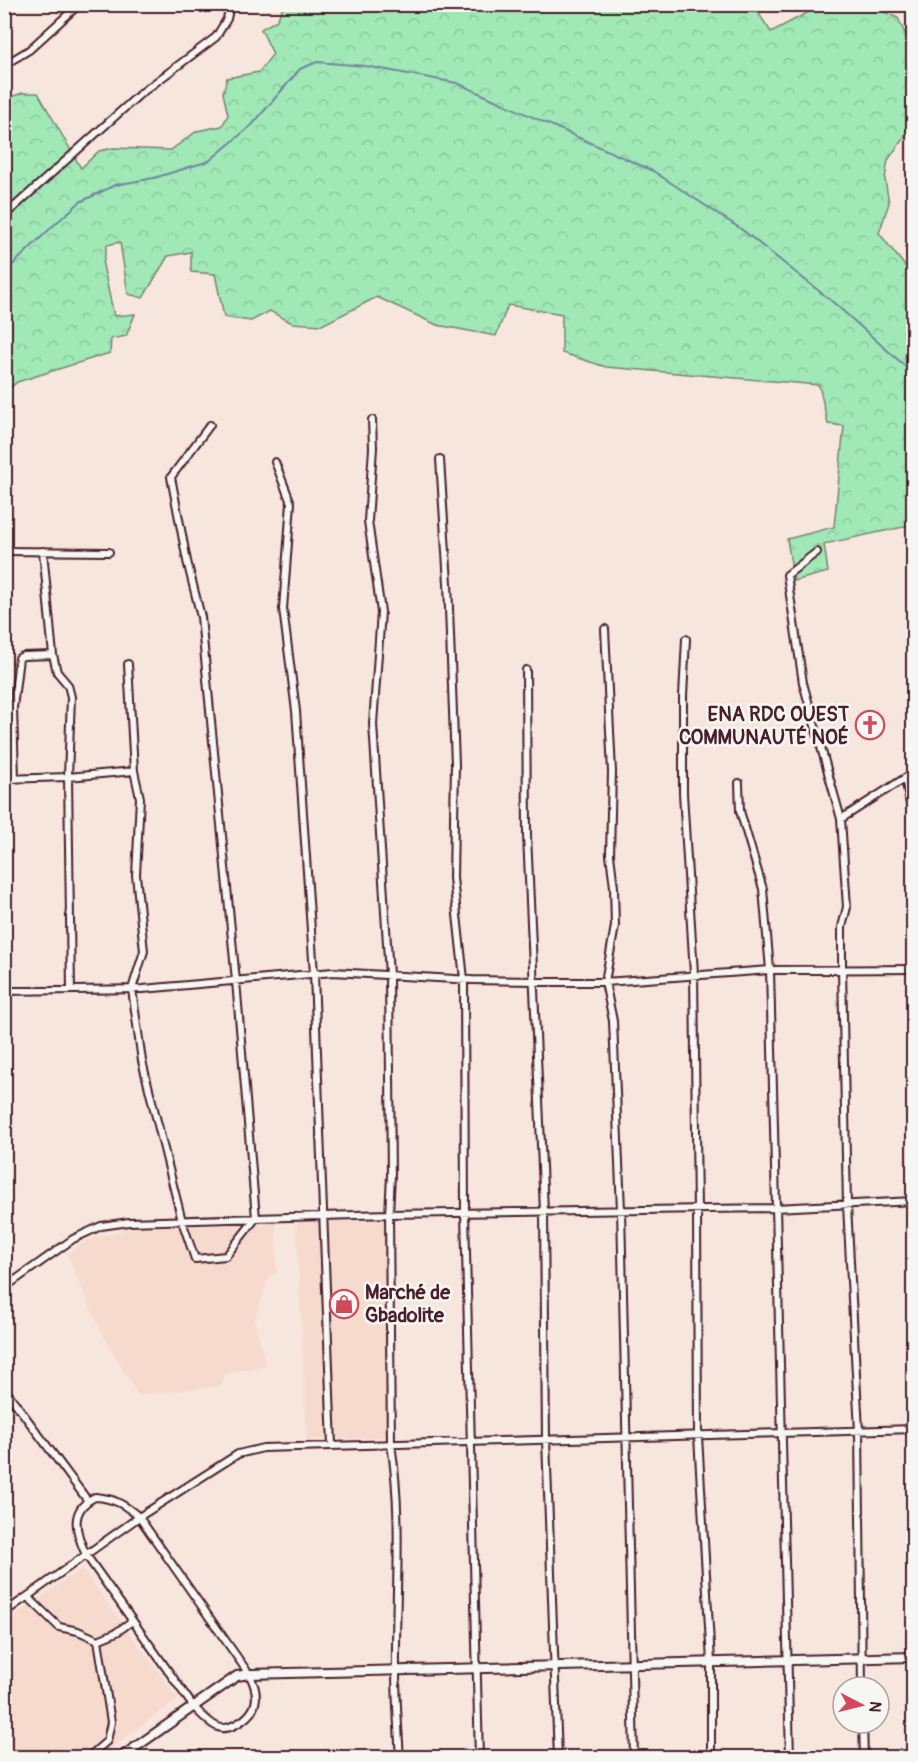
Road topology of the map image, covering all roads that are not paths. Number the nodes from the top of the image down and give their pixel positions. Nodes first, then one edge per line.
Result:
1 (75, 4) edge
2 (230, 4) edge
3 (4, 65) edge
4 (4, 216) edge
5 (372, 420) dead end
6 (210, 425) dead end
7 (440, 459) dead end
8 (276, 462) dead end
9 (43, 550) junction
10 (4, 551) edge
11 (109, 552) dead end
12 (817, 552) dead end
13 (605, 629) dead end
14 (686, 639) dead end
15 (53, 655) junction
16 (128, 664) dead end
17 (526, 670) dead end
18 (134, 771) junction
19 (68, 777) junction
20 (4, 779) edge
21 (15, 779) junction
22 (739, 783) dead end
23 (841, 819) junction
24 (914, 825) edge
25 (842, 969) junction
26 (914, 969) edge
27 (770, 970) junction
28 (314, 974) junction
29 (694, 974) junction
30 (389, 975) junction
31 (464, 979) junction
32 (236, 981) junction
33 (534, 981) junction
34 (605, 982) junction
35 (132, 989) junction
36 (71, 990) junction
37 (4, 991) edge
38 (914, 1201) edge
39 (847, 1204) junction
40 (775, 1208) junction
41 (697, 1209) junction
42 (621, 1210) junction
43 (543, 1211) junction
44 (465, 1213) junction
45 (389, 1214) junction
46 (323, 1216) junction
47 (256, 1218) junction
48 (182, 1221) junction
49 (4, 1288) edge
50 (4, 1388) edge
51 (914, 1429) edge
52 (859, 1431) junction
53 (782, 1433) junction
54 (698, 1436) junction
55 (626, 1437) junction
56 (546, 1440) junction
57 (472, 1442) junction
58 (391, 1444) junction
59 (332, 1446) junction
60 (88, 1501) junction
61 (139, 1517) junction
62 (86, 1555) junction
63 (28, 1597) junction
64 (4, 1613) edge
65 (132, 1621) junction
66 (98, 1640) junction
67 (914, 1657) edge
68 (861, 1659) junction
69 (788, 1660) junction
70 (711, 1662) junction
71 (631, 1664) junction
72 (555, 1666) junction
73 (477, 1668) junction
74 (396, 1670) junction
75 (249, 1674) junction
76 (862, 1675) edge
77 (193, 1706) junction
78 (863, 1735) edge
79 (95, 1758) edge
80 (120, 1758) edge
81 (400, 1758) edge
82 (479, 1758) edge
83 (558, 1758) edge
84 (634, 1758) edge
85 (711, 1758) edge
86 (790, 1758) edge
87 (864, 1758) edge

1 - 3 street
2 - 4 street
5 - 30 street
6 - 32 street
7 - 31 street
8 - 28 street
9 - 10 street
9 - 11 street
9 - 15 street
12 - 23 street
13 - 34 street
14 - 29 street
15 - 19 street
15 - 21 street
16 - 18 street
17 - 33 street
18 - 19 street
18 - 35 street
19 - 21 street
19 - 36 street
20 - 21 street
22 - 27 street
23 - 24 street
23 - 25 street
25 - 26 street
25 - 27 street
25 - 39 street
27 - 29 street
27 - 40 street
28 - 30 street
28 - 32 street
28 - 46 street
29 - 34 street
29 - 41 street
30 - 31 street
30 - 45 street
31 - 33 street
31 - 44 street
32 - 35 street
32 - 47 street
33 - 34 street
33 - 43 street
34 - 42 street
35 - 36 street
35 - 48 street
36 - 37 street
38 - 39 street
39 - 40 street
39 - 52 street
40 - 41 street
40 - 53 street
41 - 42 street
41 - 54 street
42 - 43 street
42 - 55 street
43 - 44 street
43 - 56 street
44 - 45 street
44 - 57 street
45 - 46 street
45 - 58 street
46 - 47 street
46 - 59 street
47 - 48 street
47 - 48 street
48 - 49 street
50 - 60 street
51 - 52 street
52 - 53 street
52 - 68 street
53 - 54 street
53 - 69 street
54 - 55 street
54 - 70 street
55 - 56 street
55 - 71 street
56 - 57 street
56 - 72 street
57 - 58 street
57 - 73 street
58 - 59 street
58 - 74 street
59 - 61 street
60 - 61 street
60 - 62 street
61 - 62 street
61 - 75 street
62 - 63 street
62 - 65 street
63 - 64 street
63 - 66 street
65 - 66 street
65 - 77 street
66 - 79 street
67 - 68 street
68 - 69 street
68 - 76 street
69 - 70 street
69 - 86 street
70 - 71 street
70 - 85 street
71 - 72 street
71 - 84 street
72 - 73 street
72 - 83 street
73 - 74 street
73 - 82 street
74 - 75 street
74 - 81 street
75 - 77 street
75 - 77 street
77 - 80 street
78 - 87 street

